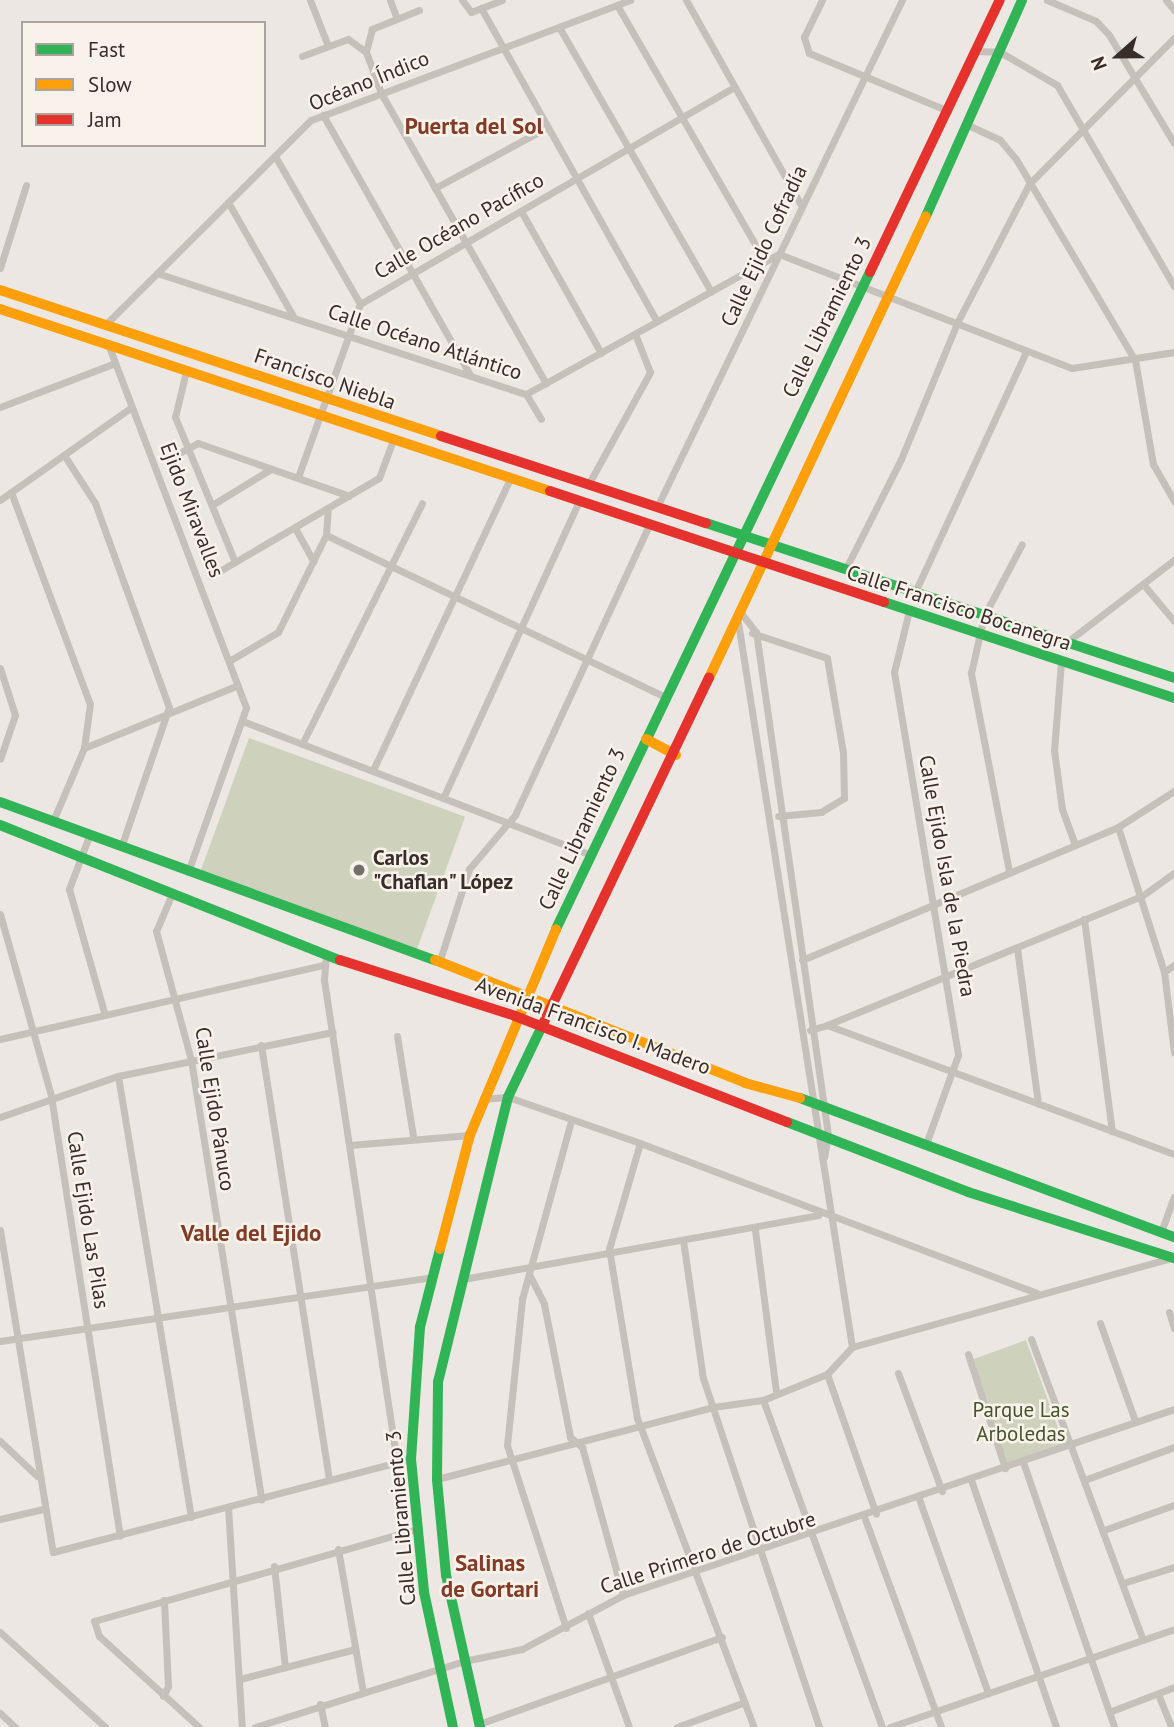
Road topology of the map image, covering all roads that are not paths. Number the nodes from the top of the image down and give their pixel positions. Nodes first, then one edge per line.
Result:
1 (310, 0) edge
2 (390, 0) edge
3 (462, 0) edge
4 (502, 0) edge
5 (630, 0) edge
6 (686, 0) edge
7 (822, 0) edge
8 (902, 0) edge
9 (1000, 0) edge
10 (1022, 0) edge
11 (1047, 0) edge
12 (1167, 0) edge
13 (618, 5) junction
14 (481, 8) junction
15 (419, 10) dead end
16 (1174, 10) edge
17 (397, 19) junction
18 (559, 27) junction
19 (1174, 38) edge
20 (328, 46) junction
21 (499, 49) junction
22 (975, 51) junction
23 (366, 52) junction
24 (1000, 52) junction
25 (302, 56) dead end
26 (864, 76) junction
27 (1135, 78) junction
28 (735, 87) junction
29 (381, 93) junction
30 (947, 111) junction
31 (323, 115) junction
32 (683, 117) junction
33 (968, 125) junction
34 (546, 128) junction
35 (1084, 132) junction
36 (1174, 143) edge
37 (629, 148) junction
38 (275, 156) junction
39 (575, 179) junction
40 (1029, 184) junction
41 (26, 185) dead end
42 (436, 188) junction
43 (228, 202) junction
44 (800, 205) junction
45 (520, 211) junction
46 (466, 242) junction
47 (779, 254) junction
48 (765, 261) junction
49 (0, 268) edge
50 (157, 273) junction
51 (411, 274) junction
52 (1174, 286) edge
53 (862, 289) junction
54 (0, 290) edge
55 (711, 291) junction
56 (891, 296) junction
57 (360, 304) junction
58 (0, 309) edge
59 (294, 317) junction
60 (657, 321) junction
61 (958, 321) junction
62 (106, 324) junction
63 (347, 334) junction
64 (635, 334) junction
65 (108, 344) junction
66 (1026, 352) junction
67 (1174, 352) edge
68 (601, 353) junction
69 (1135, 360) junction
70 (115, 363) junction
71 (186, 371) junction
72 (470, 375) junction
73 (546, 383) junction
74 (526, 394) junction
75 (325, 400) junction
76 (0, 407) edge
77 (132, 407) junction
78 (319, 417) junction
79 (541, 419) dead end
80 (393, 440) junction
81 (188, 449) junction
82 (64, 455) junction
83 (166, 460) dead end
84 (271, 469) junction
85 (299, 477) junction
86 (509, 481) junction
87 (588, 485) junction
88 (11, 492) junction
89 (349, 496) junction
90 (0, 500) edge
91 (1174, 501) edge
92 (422, 503) dead end
93 (578, 503) junction
94 (212, 505) junction
95 (657, 507) junction
96 (328, 509) junction
97 (649, 525) junction
98 (295, 528) junction
99 (743, 534) junction
100 (326, 535) junction
101 (1022, 544) dead end
102 (773, 545) junction
103 (733, 552) junction
104 (1174, 560) edge
105 (313, 561) junction
106 (235, 562) junction
107 (763, 564) junction
108 (393, 568) junction
109 (846, 568) junction
110 (211, 576) dead end
111 (1143, 584) junction
112 (915, 592) junction
113 (458, 600) junction
114 (909, 611) junction
115 (984, 616) junction
116 (739, 618) junction
117 (1174, 621) edge
118 (522, 630) junction
119 (756, 632) junction
120 (744, 633) junction
121 (978, 635) junction
122 (1067, 642) junction
123 (229, 661) junction
124 (587, 661) junction
125 (1061, 662) junction
126 (0, 668) edge
127 (1174, 678) edge
128 (238, 685) junction
129 (666, 697) junction
130 (1174, 698) edge
131 (169, 714) junction
132 (245, 722) junction
133 (646, 739) junction
134 (302, 744) junction
135 (84, 748) junction
136 (676, 755) junction
137 (0, 760) edge
138 (373, 770) junction
139 (1174, 791) edge
140 (444, 796) junction
141 (0, 802) edge
142 (781, 816) junction
143 (771, 817) junction
144 (52, 821) junction
145 (510, 821) junction
146 (1118, 827) junction
147 (1, 828) edge
148 (89, 836) junction
149 (1075, 845) junction
150 (121, 848) junction
151 (591, 855) junction
152 (81, 860) junction
153 (1009, 871) junction
154 (188, 872) junction
155 (1174, 873) edge
156 (171, 895) junction
157 (1142, 896) junction
158 (937, 904) junction
159 (0, 914) edge
160 (1084, 919) junction
161 (798, 932) junction
162 (787, 936) junction
163 (1017, 948) junction
164 (325, 960) junction
165 (802, 960) junction
166 (439, 963) junction
167 (1174, 965) edge
168 (1164, 972) junction
169 (947, 977) junction
170 (525, 993) junction
171 (178, 998) junction
172 (550, 1004) junction
173 (105, 1015) junction
174 (515, 1016) junction
175 (539, 1025) junction
176 (827, 1025) junction
177 (35, 1026) junction
178 (810, 1030) junction
179 (332, 1031) junction
180 (397, 1036) dead end
181 (0, 1039) edge
182 (261, 1045) junction
183 (1174, 1052) edge
184 (191, 1060) junction
185 (954, 1073) junction
186 (118, 1076) junction
187 (51, 1096) junction
188 (508, 1097) junction
189 (482, 1099) junction
190 (809, 1100) junction
191 (1038, 1104) junction
192 (822, 1106) junction
193 (0, 1117) edge
194 (571, 1121) junction
195 (814, 1129) junction
196 (1112, 1131) junction
197 (470, 1135) junction
198 (828, 1135) junction
199 (413, 1136) junction
200 (640, 1143) junction
201 (926, 1144) junction
202 (350, 1145) junction
203 (1174, 1154) edge
204 (824, 1159) junction
205 (1174, 1197) edge
206 (818, 1215) junction
207 (832, 1218) junction
208 (0, 1230) edge
209 (755, 1230) junction
210 (1161, 1232) junction
211 (1174, 1237) edge
212 (683, 1240) junction
213 (609, 1249) junction
214 (1172, 1258) edge
215 (534, 1262) junction
216 (529, 1276) junction
217 (432, 1277) junction
218 (459, 1280) junction
219 (373, 1284) junction
220 (1037, 1293) junction
221 (297, 1295) junction
222 (228, 1306) junction
223 (1168, 1312) dead end
224 (158, 1318) junction
225 (1100, 1323) dead end
226 (1174, 1328) edge
227 (88, 1329) junction
228 (17, 1339) junction
229 (1031, 1339) dead end
230 (0, 1341) edge
231 (852, 1347) junction
232 (968, 1354) dead end
233 (898, 1373) dead end
234 (827, 1374) junction
235 (776, 1391) junction
236 (764, 1400) junction
237 (713, 1406) junction
238 (1174, 1409) edge
239 (1135, 1421) junction
240 (642, 1425) junction
241 (0, 1441) edge
242 (576, 1443) junction
243 (1071, 1445) junction
244 (1174, 1447) edge
245 (411, 1459) junction
246 (397, 1461) junction
247 (510, 1461) junction
248 (1023, 1462) junction
249 (1005, 1468) junction
250 (37, 1477) junction
251 (329, 1479) junction
252 (437, 1479) junction
253 (1087, 1479) junction
254 (971, 1480) junction
255 (942, 1491) junction
256 (261, 1499) junction
257 (919, 1499) junction
258 (1174, 1505) edge
259 (228, 1507) junction
260 (43, 1508) junction
261 (876, 1514) junction
262 (191, 1517) junction
263 (0, 1519) edge
264 (865, 1519) junction
265 (417, 1529) junction
266 (1104, 1530) junction
267 (120, 1536) junction
268 (813, 1536) junction
269 (338, 1549) junction
270 (761, 1553) junction
271 (274, 1566) junction
272 (1174, 1567) edge
273 (694, 1574) junction
274 (236, 1576) junction
275 (1123, 1583) junction
276 (624, 1595) junction
277 (164, 1600) junction
278 (588, 1612) junction
279 (566, 1628) junction
280 (1174, 1629) edge
281 (0, 1632) edge
282 (722, 1637) junction
283 (1143, 1640) junction
284 (355, 1649) junction
285 (1090, 1657) junction
286 (464, 1661) junction
287 (285, 1667) junction
288 (439, 1670) junction
289 (1039, 1675) junction
290 (611, 1676) junction
291 (240, 1679) junction
292 (1174, 1687) edge
293 (363, 1692) junction
294 (988, 1693) junction
295 (1158, 1694) junction
296 (163, 1696) junction
297 (745, 1702) junction
298 (320, 1704) junction
299 (1109, 1712) junction
300 (0, 1713) edge
301 (936, 1713) junction
302 (480, 1726) edge
303 (15, 1727) edge
304 (105, 1727) edge
305 (199, 1727) edge
306 (242, 1727) edge
307 (255, 1727) edge
308 (325, 1727) edge
309 (453, 1727) edge
310 (629, 1727) edge
311 (677, 1727) edge
312 (754, 1727) edge
313 (819, 1727) edge
314 (882, 1727) edge
315 (890, 1727) edge
316 (941, 1727) edge
317 (1056, 1727) edge
318 (1114, 1727) edge
319 (1171, 1727) edge

1 - 20 street
2 - 17 street
3 - 14 street
4 - 14 street
5 - 13 street, Océano Índico
6 - 28 street
7 - 26 street
8 - 26 street, Calle Ejido Cofradía
9 - 22 street, Calle Libramiento 3
10 - 24 street, Calle Libramiento 3
11 - 27 street
12 - 16 street
13 - 18 street, Océano Índico
13 - 32 street
14 - 21 street
15 - 17 street
17 - 23 street
18 - 21 street, Océano Índico
18 - 37 street
19 - 27 street
20 - 23 street
20 - 25 street
21 - 29 street, Océano Índico
21 - 34 street
22 - 24 street
22 - 30 street, Calle Libramiento 3
23 - 29 street
24 - 33 street, Calle Libramiento 3
24 - 35 street
26 - 30 street
26 - 44 street, Calle Ejido Cofradía
27 - 35 street
27 - 36 street
28 - 32 street, Calle Océano Pacífico
28 - 44 street
29 - 31 street, Océano Índico
29 - 42 street
30 - 53 street, Calle Libramiento 3
31 - 38 street, Océano Índico
31 - 51 street
32 - 37 street, Calle Océano Pacífico
32 - 48 street
33 - 40 street
33 - 56 street, Calle Libramiento 3
34 - 39 street
34 - 42 street
35 - 40 street
35 - 52 street
37 - 39 street, Calle Océano Pacífico
37 - 55 street
38 - 43 street, Océano Índico
38 - 57 street
39 - 45 street, Calle Océano Pacífico
39 - 60 street
40 - 61 street
40 - 69 street
41 - 49 street
42 - 46 street
43 - 50 street, Océano Índico
43 - 59 street
44 - 47 street, Calle Ejido Cofradía
45 - 46 street, Calle Océano Pacífico
45 - 68 street
46 - 51 street, Calle Océano Pacífico
46 - 73 street
47 - 48 street, Calle Océano Atlántico
47 - 53 street
47 - 95 street, Calle Ejido Cofradía
48 - 55 street, Calle Océano Atlántico
50 - 59 street, Calle Océano Atlántico
50 - 62 street, Océano Índico
51 - 57 street, Calle Océano Pacífico
51 - 72 street
53 - 56 street
53 - 99 street, Calle Libramiento 3
54 - 62 street
55 - 60 street, Calle Océano Atlántico
56 - 61 street
56 - 102 street, Calle Libramiento 3
57 - 63 street, Calle Océano Pacífico
58 - 65 street
59 - 63 street, Calle Océano Atlántico
60 - 64 street, Calle Océano Atlántico
61 - 66 street
61 - 109 street
62 - 75 street, Francisco Niebla
63 - 72 street, Calle Océano Atlántico
63 - 75 street, Calle Océano Pacífico
64 - 68 street, Calle Océano Atlántico
64 - 87 street
65 - 70 street, Ejido Miravalles
65 - 71 street, Francisco Niebla
66 - 69 street
66 - 112 street
67 - 69 street
68 - 73 street, Calle Océano Atlántico
69 - 91 street
70 - 76 street
70 - 77 street, Ejido Miravalles
71 - 78 street, Francisco Niebla
71 - 81 street
72 - 74 street, Calle Océano Atlántico
73 - 74 street, Calle Océano Atlántico
74 - 79 street
75 - 78 street, Calle Océano Pacífico
75 - 87 street, Francisco Niebla
77 - 82 street
77 - 123 street, Ejido Miravalles
78 - 80 street, Francisco Niebla
78 - 85 street, Calle Océano Pacífico
80 - 86 street, Francisco Niebla
80 - 89 street
81 - 83 street
81 - 84 street
81 - 94 street
82 - 88 street
82 - 131 street
84 - 85 street
84 - 94 street
85 - 89 street
86 - 93 street, Francisco Niebla
86 - 113 street
87 - 95 street, Francisco Niebla
88 - 90 street
88 - 135 street
89 - 96 street
92 - 108 street
93 - 97 street, Francisco Niebla
93 - 118 street
94 - 106 street
95 - 99 street, Calle Francisco Bocanegra
96 - 98 street
96 - 100 street
97 - 103 street, Calle Francisco Bocanegra
97 - 124 street
98 - 105 street
98 - 106 street
99 - 102 street, Calle Francisco Bocanegra
99 - 103 street, Calle Libramiento 3
100 - 105 street
100 - 108 street
101 - 115 street
102 - 107 street, Calle Libramiento 3
102 - 109 street, Calle Francisco Bocanegra
103 - 107 street, Calle Francisco Bocanegra
103 - 129 street, Calle Libramiento 3
104 - 111 street
105 - 123 street
106 - 110 street
107 - 114 street, Calle Francisco Bocanegra
107 - 116 street, Calle Libramiento 3
108 - 113 street
108 - 134 street
109 - 112 street, Calle Francisco Bocanegra
111 - 117 street
111 - 122 street
112 - 115 street, Calle Francisco Bocanegra
113 - 118 street
113 - 138 street
114 - 121 street, Calle Francisco Bocanegra
114 - 158 street, Calle Ejido Isla de la Piedra
115 - 121 street
115 - 122 street, Calle Francisco Bocanegra
116 - 119 street
116 - 120 street
116 - 136 street, Calle Libramiento 3
118 - 124 street
118 - 140 street
119 - 120 street
119 - 142 street
119 - 142 street
120 - 143 street
121 - 125 street, Calle Francisco Bocanegra
121 - 153 street
122 - 127 street, Calle Francisco Bocanegra
123 - 128 street, Ejido Miravalles
124 - 129 street
124 - 145 street
125 - 130 street, Calle Francisco Bocanegra
125 - 149 street
126 - 137 street
128 - 131 street
128 - 132 street, Ejido Miravalles
129 - 133 street, Calle Libramiento 3
131 - 135 street
131 - 150 street
132 - 134 street
132 - 154 street
133 - 136 street
133 - 151 street, Calle Libramiento 3
134 - 138 street
135 - 144 street
136 - 172 street, Calle Libramiento 3
138 - 140 street
139 - 146 street
140 - 145 street
141 - 144 street, Avenida Francisco I. Madero
142 - 143 street
142 - 161 street
143 - 162 street
144 - 148 street, Avenida Francisco I. Madero
145 - 151 street
145 - 166 street
146 - 149 street
146 - 157 street
147 - 152 street, Avenida Francisco I. Madero
148 - 150 street, Avenida Francisco I. Madero
148 - 152 street
149 - 153 street
150 - 154 street, Avenida Francisco I. Madero
151 - 170 street, Calle Libramiento 3
152 - 156 street, Avenida Francisco I. Madero
152 - 173 street
153 - 158 street
154 - 166 street, Avenida Francisco I. Madero
155 - 157 street
156 - 164 street, Avenida Francisco I. Madero
156 - 171 street, Calle Ejido Pánuco
157 - 160 street
157 - 168 street
158 - 165 street
158 - 169 street, Calle Ejido Isla de la Piedra
159 - 177 street, Calle Ejido Las Pilas
160 - 163 street
160 - 196 street
161 - 162 street
161 - 165 street
162 - 190 street
163 - 169 street
163 - 191 street
164 - 171 street
164 - 174 street, Avenida Francisco I. Madero
164 - 179 street
165 - 178 street
166 - 170 street, Avenida Francisco I. Madero
167 - 168 street
168 - 183 street
169 - 176 street
169 - 185 street, Calle Ejido Isla de la Piedra
170 - 172 street, Avenida Francisco I. Madero
170 - 174 street, Calle Libramiento 3
171 - 173 street
171 - 184 street, Calle Ejido Pánuco
172 - 175 street, Calle Libramiento 3
172 - 190 street, Avenida Francisco I. Madero
173 - 177 street
174 - 175 street, Avenida Francisco I. Madero
174 - 189 street, Calle Libramiento 3
175 - 188 street, Calle Libramiento 3
175 - 195 street, Avenida Francisco I. Madero
176 - 178 street
176 - 185 street
177 - 181 street
177 - 187 street, Calle Ejido Las Pilas
178 - 192 street
179 - 182 street
179 - 202 street
180 - 199 street
182 - 184 street
182 - 221 street
184 - 186 street
184 - 222 street, Calle Ejido Pánuco
185 - 191 street
185 - 201 street, Calle Ejido Isla de la Piedra
186 - 187 street
186 - 224 street
187 - 193 street
187 - 227 street, Calle Ejido Las Pilas
188 - 189 street
188 - 194 street
188 - 218 street, Calle Libramiento 3
189 - 197 street, Calle Libramiento 3
190 - 192 street, Avenida Francisco I. Madero
190 - 195 street
191 - 196 street
192 - 198 street
192 - 201 street, Avenida Francisco I. Madero
194 - 200 street
194 - 215 street
195 - 198 street, Avenida Francisco I. Madero
195 - 204 street
196 - 203 street
197 - 199 street
197 - 217 street, Calle Libramiento 3
198 - 204 street
198 - 214 street, Avenida Francisco I. Madero
199 - 202 street
200 - 206 street
200 - 213 street
201 - 210 street, Avenida Francisco I. Madero
202 - 219 street
204 - 207 street
205 - 210 street
206 - 207 street
206 - 209 street
207 - 220 street
207 - 231 street
208 - 228 street
209 - 212 street
209 - 235 street
210 - 211 street, Avenida Francisco I. Madero
212 - 213 street
212 - 237 street
213 - 215 street
213 - 240 street
214 - 220 street
215 - 216 street
215 - 218 street
216 - 242 street
216 - 247 street
217 - 219 street
217 - 245 street, Calle Libramiento 3
218 - 252 street, Calle Libramiento 3
219 - 221 street
219 - 246 street
220 - 231 street
221 - 222 street
221 - 251 street
222 - 224 street
222 - 256 street, Calle Ejido Pánuco
223 - 226 street
224 - 227 street
224 - 262 street
225 - 239 street
227 - 228 street
227 - 267 street, Calle Ejido Las Pilas
228 - 230 street
228 - 250 street
229 - 243 street
231 - 234 street
232 - 249 street
233 - 255 street
234 - 235 street
234 - 261 street
235 - 236 street
236 - 237 street
236 - 268 street
237 - 240 street
237 - 270 street
238 - 239 street, Calle Primero de Octubre
239 - 243 street, Calle Primero de Octubre
240 - 242 street
240 - 273 street
241 - 250 street
242 - 247 street
242 - 276 street
243 - 248 street, Calle Primero de Octubre
243 - 253 street
244 - 253 street
245 - 246 street
245 - 265 street, Calle Libramiento 3
246 - 251 street
247 - 252 street
247 - 279 street
248 - 249 street, Calle Primero de Octubre
248 - 285 street
249 - 254 street, Calle Primero de Octubre
250 - 260 street
251 - 256 street
252 - 286 street, Calle Libramiento 3
253 - 266 street
254 - 255 street, Calle Primero de Octubre
254 - 289 street
255 - 257 street, Calle Primero de Octubre
256 - 259 street
257 - 261 street, Calle Primero de Octubre
257 - 294 street
258 - 266 street
259 - 262 street
259 - 274 street
260 - 263 street
260 - 267 street
261 - 264 street, Calle Primero de Octubre
262 - 267 street
264 - 268 street, Calle Primero de Octubre
264 - 301 street
265 - 269 street
265 - 288 street, Calle Libramiento 3
266 - 275 street
268 - 270 street, Calle Primero de Octubre
268 - 314 street
269 - 271 street
269 - 284 street
270 - 273 street, Calle Primero de Octubre
270 - 313 street
271 - 274 street
271 - 287 street
272 - 275 street
273 - 276 street, Calle Primero de Octubre
273 - 282 street
274 - 277 street
274 - 291 street
275 - 283 street
276 - 278 street, Calle Primero de Octubre
277 - 296 street
277 - 296 street
278 - 279 street, Calle Primero de Octubre
278 - 290 street
279 - 286 street, Calle Primero de Octubre
280 - 283 street
281 - 304 street
282 - 290 street
282 - 297 street
283 - 285 street
284 - 287 street
284 - 293 street
285 - 289 street
285 - 299 street
286 - 288 street, Calle Primero de Octubre
286 - 302 street, Calle Libramiento 3
287 - 291 street
288 - 293 street, Calle Primero de Octubre
288 - 309 street, Calle Libramiento 3
289 - 294 street
289 - 317 street
290 - 302 street
290 - 310 street
291 - 306 street
292 - 295 street
293 - 298 street, Calle Primero de Octubre
294 - 301 street
295 - 299 street
295 - 319 street
296 - 305 street
297 - 311 street
297 - 312 street
298 - 307 street, Calle Primero de Octubre
298 - 308 street
299 - 318 street
300 - 303 street
301 - 315 street
301 - 316 street

